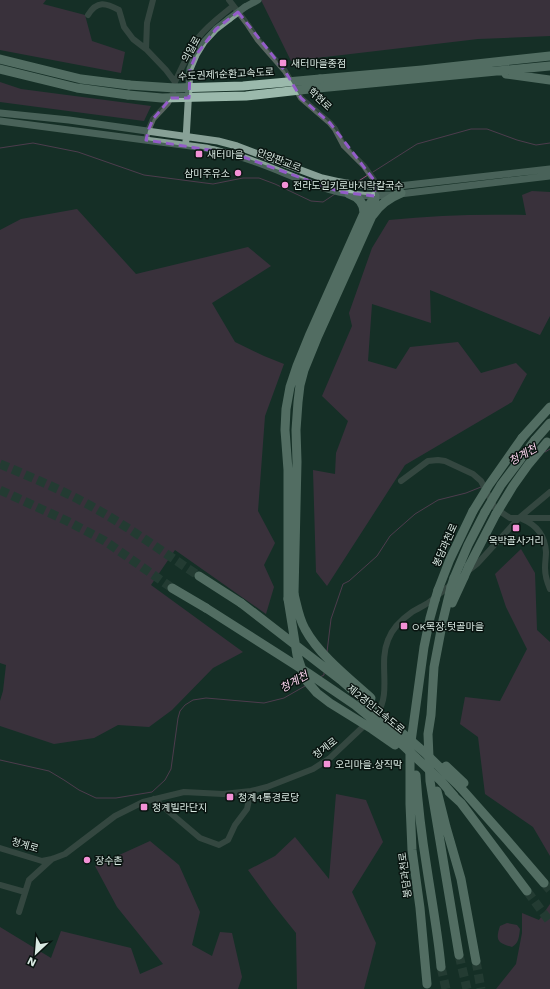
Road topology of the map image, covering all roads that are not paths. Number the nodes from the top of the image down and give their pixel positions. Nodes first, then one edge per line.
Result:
1 (152, 0) edge
2 (229, 0) edge
3 (252, 0) edge
4 (258, 0) edge
5 (233, 6) junction
6 (245, 7) junction
7 (88, 15) dead end
8 (146, 49) junction
9 (550, 56) edge
10 (0, 59) edge
11 (550, 66) edge
12 (0, 69) edge
13 (486, 72) junction
14 (550, 80) edge
15 (175, 82) junction
16 (0, 113) edge
17 (0, 120) edge
18 (148, 131) junction
19 (187, 137) junction
20 (146, 140) junction
21 (186, 145) junction
22 (550, 169) edge
23 (550, 176) edge
24 (375, 191) junction
25 (347, 193) junction
26 (401, 194) junction
27 (368, 214) junction
28 (550, 406) edge
29 (550, 423) edge
30 (548, 440) edge
31 (401, 481) dead end
32 (550, 492) edge
33 (496, 511) junction
34 (519, 518) junction
35 (550, 518) edge
36 (199, 576) tunnel mouth
37 (172, 588) tunnel mouth
38 (550, 589) edge
39 (291, 596) junction
40 (443, 620) junction
41 (431, 715) junction
42 (415, 716) junction
43 (462, 785) junction
44 (251, 791) junction
45 (454, 796) junction
46 (154, 799) junction
47 (0, 848) edge
48 (52, 859) junction
49 (544, 883) tunnel mouth
50 (0, 885) edge
51 (527, 891) tunnel mouth
52 (25, 892) junction
53 (19, 912) dead end
54 (459, 955) tunnel mouth
55 (476, 961) tunnel mouth
56 (441, 967) tunnel mouth
57 (428, 984) dead end

1 - 8 street
2 - 5 street, 학현로
3 - 6 main road
4 - 6 main road
5 - 15 street
5 - 24 street, 학현로
6 - 19 main road, 의일로, bridge
7 - 8 street
8 - 15 street
9 - 10 highway, 수도권제1순환고속도로, bridge
11 - 13 highway
12 - 13 highway, bridge
13 - 14 highway
15 - 18 street
16 - 18 main road, 안양판교로
17 - 20 main road, 안양판교로
18 - 19 main road, 안양판교로
18 - 20 street
19 - 21 main road, 의일로
19 - 24 main road, 안양판교로
20 - 21 main road, 안양판교로
21 - 25 main road, 안양판교로
22 - 24 main road, 안양판교로
23 - 26 main road, 안양판교로
24 - 25 main road, 안양판교로
24 - 26 main road, 안양판교로
24 - 27 highway
25 - 27 highway
26 - 27 highway
27 - 39 highway
28 - 42 highway, 봉담과천로, bridge
29 - 40 highway, bridge
30 - 33 highway, bridge
31 - 33 street, bridge
32 - 34 street, 청계로
33 - 34 street
33 - 40 highway, bridge
34 - 35 street
34 - 38 street
34 - 44 street, 청계로
36 - 43 highway, 제2경인고속도로, bridge
37 - 45 highway, 제2경인고속도로, bridge
39 - 43 highway, bridge
39 - 45 highway, bridge
40 - 41 highway
41 - 54 highway
41 - 55 highway
42 - 56 highway, 봉담과천로
42 - 57 highway, 봉담과천로
43 - 49 highway, 제2경인고속도로
44 - 46 street, 청계로
44 - 46 street
45 - 51 highway, 제2경인고속도로
46 - 48 street, 청계로
47 - 48 street, 청계로
48 - 52 street
50 - 52 street
52 - 53 street

